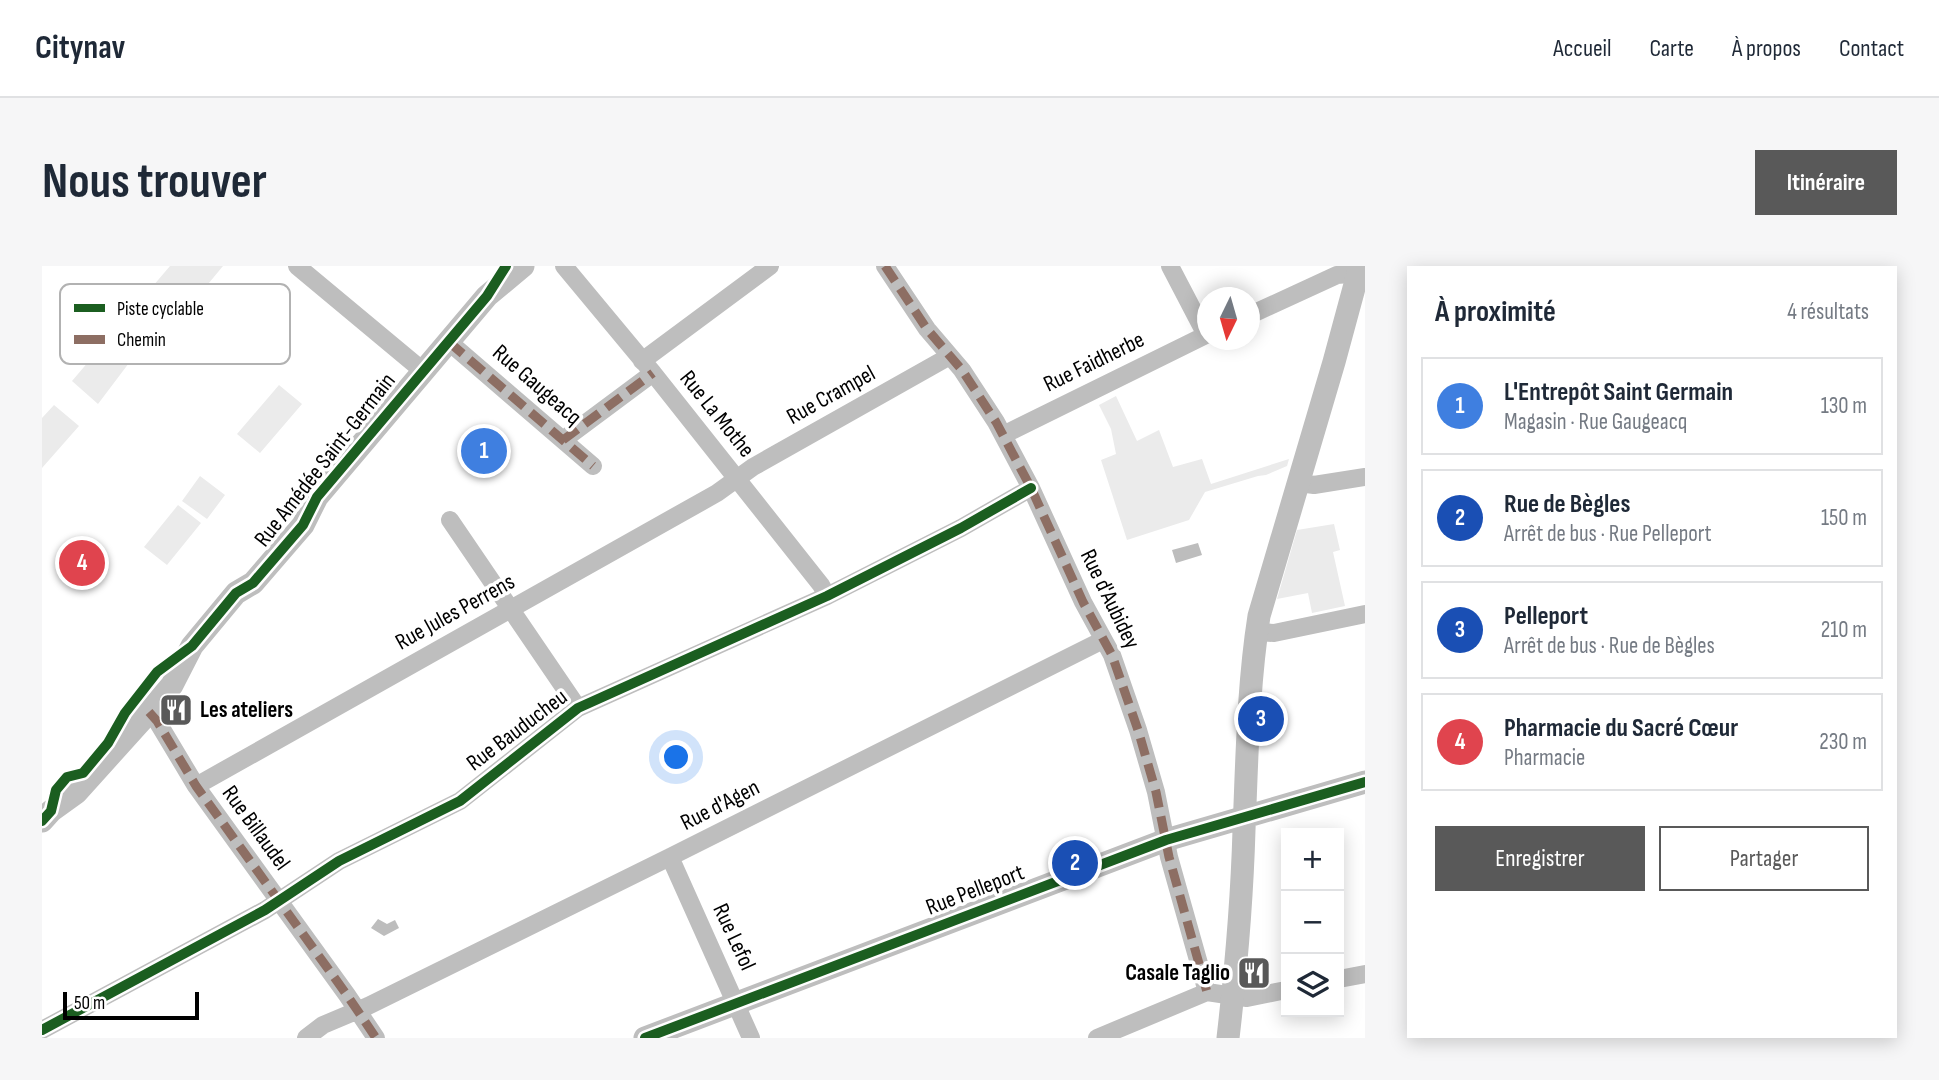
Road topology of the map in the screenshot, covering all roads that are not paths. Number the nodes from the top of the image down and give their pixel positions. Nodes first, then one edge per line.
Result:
1 (297, 266) edge
2 (523, 266) edge
3 (564, 266) edge
4 (770, 266) edge
5 (885, 266) edge
6 (1170, 266) edge
7 (1359, 271) edge
8 (1260, 310) edge
9 (1197, 316) edge
10 (1197, 339) edge
11 (449, 342) junction
12 (950, 356) junction
13 (648, 367) junction
14 (423, 371) junction
15 (1003, 435) junction
16 (563, 440) junction
17 (593, 466) dead end
18 (1365, 477) edge
19 (737, 478) junction
20 (1299, 483) junction
21 (1031, 488) junction
22 (450, 520) dead end
23 (827, 596) junction
24 (512, 609) junction
25 (1365, 614) edge
26 (1257, 632) junction
27 (1103, 640) junction
28 (578, 708) junction
29 (149, 712) junction
30 (1365, 782) edge
31 (196, 786) junction
32 (1245, 817) junction
33 (42, 821) edge
34 (1166, 840) junction
35 (670, 857) junction
36 (278, 900) junction
37 (1365, 974) edge
38 (1344, 978) edge
39 (1281, 991) edge
40 (1207, 992) junction
41 (1233, 996) junction
42 (736, 1003) junction
43 (358, 1010) junction
44 (42, 1030) edge
45 (306, 1038) edge
46 (376, 1038) edge
47 (645, 1038) edge
48 (751, 1038) edge
49 (1097, 1038) edge
50 (1228, 1038) edge

1 - 14 street
2 - 11 street, Rue Amédée Saint-Germain
3 - 13 street, Rue La Mothe
4 - 13 street
5 - 12 street, Rue d'Aubidey
6 - 9 street
7 - 8 street
7 - 20 street
10 - 15 street, Rue Faidherbe
11 - 14 street, Rue Amédée Saint-Germain
11 - 16 street, Rue Gaugeacq
12 - 15 street, Rue d'Aubidey
12 - 19 street, Rue Crampel
13 - 16 street
13 - 19 street, Rue La Mothe
14 - 29 street, Rue Amédée Saint-Germain
15 - 21 street, Rue d'Aubidey
16 - 17 street, Rue Gaugeacq
18 - 20 street
19 - 23 street, Rue La Mothe
19 - 24 street, Rue Jules Perrens
20 - 26 street
21 - 23 street, Rue Bauducheu
21 - 27 street, Rue d'Aubidey
22 - 24 street
23 - 28 street, Rue Bauducheu
24 - 28 street
24 - 31 street, Rue Jules Perrens
25 - 26 street
26 - 32 street
27 - 34 street, Rue d'Aubidey
27 - 35 street, Rue d'Agen
28 - 36 street, Rue Bauducheu
29 - 31 street, Rue Billaudel
29 - 33 street, Rue Amédée Saint-Germain
30 - 32 street, Rue Pelleport
31 - 36 street, Rue Billaudel
32 - 34 street, Rue Pelleport
32 - 41 street
34 - 40 street, Rue d'Aubidey
34 - 42 street, Rue Pelleport
35 - 42 street, Rue Lefol
35 - 43 street, Rue d'Agen
36 - 43 street, Rue Billaudel
36 - 44 street, Rue Bauducheu
37 - 38 street
39 - 41 street
40 - 41 street
40 - 49 street
41 - 50 street
42 - 47 street, Rue Pelleport
42 - 48 street, Rue Lefol
43 - 45 street, Rue d'Agen
43 - 46 street, Rue Billaudel

